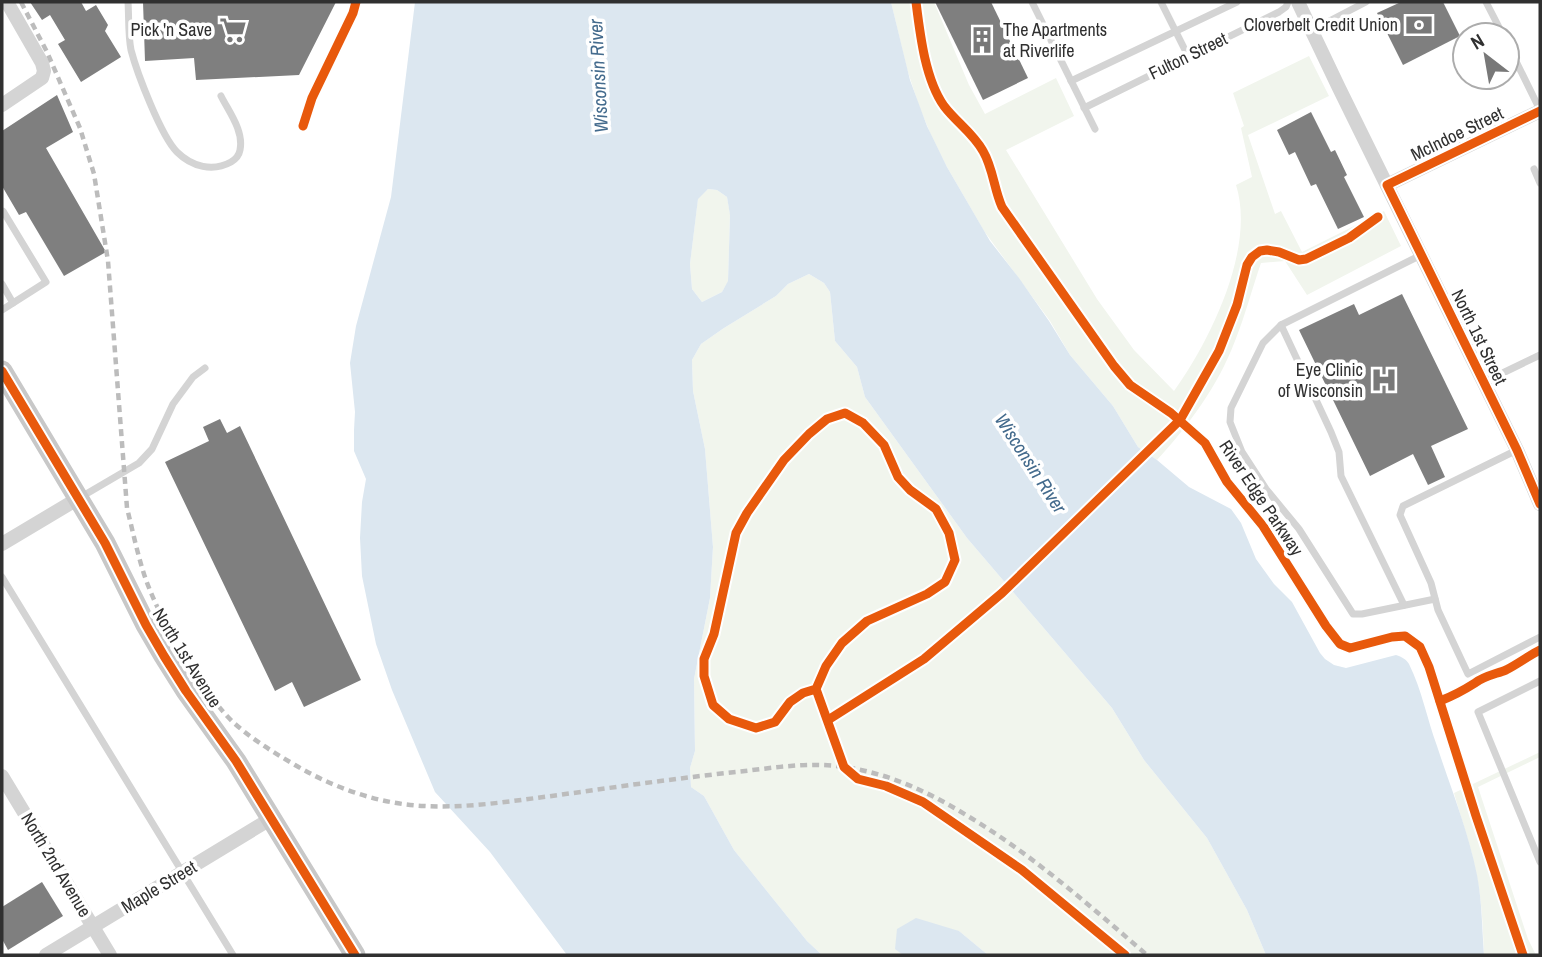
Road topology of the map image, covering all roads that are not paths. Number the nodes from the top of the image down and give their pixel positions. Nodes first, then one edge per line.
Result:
1 (7, 2) edge
2 (128, 2) edge
3 (1032, 2) edge
4 (1161, 2) edge
5 (1237, 2) edge
6 (1288, 2) edge
7 (1298, 2) edge
8 (1366, 2) edge
9 (1486, 2) edge
10 (1496, 21) edge
11 (1312, 30) junction
12 (1175, 31) junction
13 (1188, 56) junction
14 (1521, 72) edge
15 (1071, 81) junction
16 (221, 96) dead end
17 (2, 105) edge
18 (1084, 108) junction
19 (1540, 111) edge
20 (1095, 130) dead end
21 (1534, 169) dead end
22 (1540, 183) edge
23 (1387, 185) junction
24 (2, 211) edge
25 (1421, 255) junction
26 (2, 284) edge
27 (13, 303) junction
28 (2, 310) edge
29 (1281, 325) junction
30 (1540, 355) edge
31 (205, 369) dead end
32 (2, 371) edge
33 (1484, 382) junction
34 (1517, 450) junction
35 (79, 498) junction
36 (1540, 505) edge
37 (2, 544) edge
38 (2, 577) edge
39 (1435, 599) junction
40 (1404, 606) junction
41 (1540, 637) edge
42 (1540, 681) edge
43 (2, 776) edge
44 (272, 818) junction
45 (1540, 862) edge
46 (183, 872) junction
47 (92, 927) junction
48 (46, 955) edge
49 (110, 955) edge
50 (233, 955) edge
51 (355, 955) edge

1 - 17 street
2 - 16 lane
3 - 15 lane
4 - 12 lane
5 - 12 lane, Fulton Street
6 - 13 lane, Fulton Street
7 - 11 street, North 1st Street
8 - 11 lane
9 - 10 lane
11 - 23 street, North 1st Street
12 - 13 lane
12 - 15 lane, Fulton Street
13 - 18 lane, Fulton Street
14 - 19 lane
15 - 18 lane
18 - 20 lane
19 - 23 street, McIndoe Street
21 - 22 lane
23 - 25 street, North 1st Street
24 - 27 lane
25 - 29 lane
25 - 33 street, North 1st Street
26 - 27 lane
27 - 28 lane
29 - 40 lane
29 - 40 lane
30 - 33 lane
31 - 35 lane
32 - 35 main road, North 1st Avenue
33 - 34 street, North 1st Street
34 - 36 street, North 1st Street
34 - 39 lane
35 - 37 street
35 - 44 main road, North 1st Avenue
38 - 46 lane
39 - 40 lane
39 - 41 lane
42 - 45 lane
43 - 47 street, North 2nd Avenue
44 - 46 street, Maple Street
44 - 51 main road, North 1st Avenue
46 - 47 street, Maple Street
46 - 50 lane
47 - 48 street, Maple Street
47 - 49 street, North 2nd Avenue

